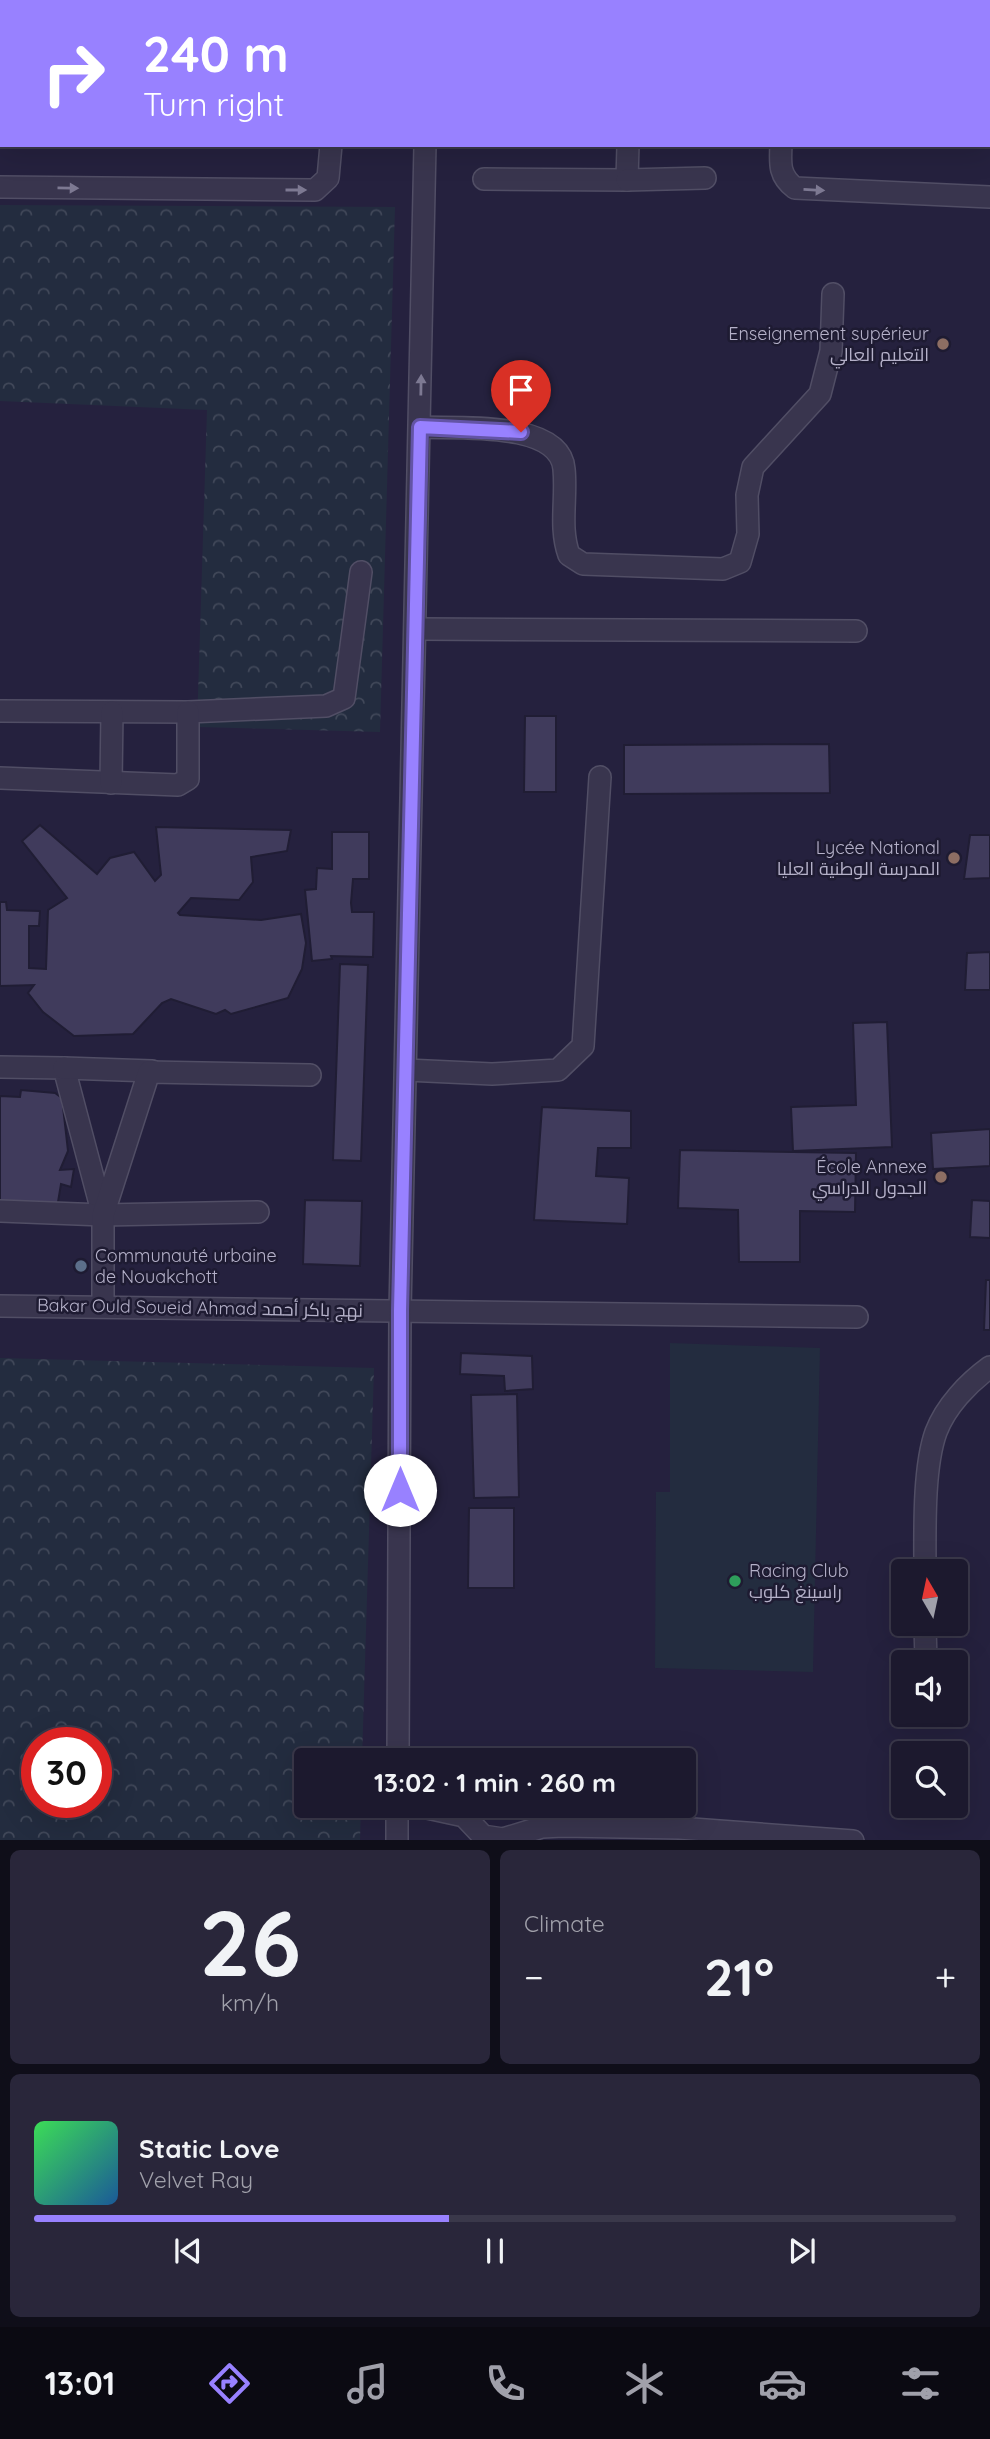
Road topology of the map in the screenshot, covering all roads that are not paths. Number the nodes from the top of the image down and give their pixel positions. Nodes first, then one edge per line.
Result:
1 (331, 147) edge
2 (425, 147) edge
3 (628, 147) edge
4 (781, 147) edge
5 (705, 178) dead end
6 (484, 179) dead end
7 (627, 180) junction
8 (0, 187) edge
9 (990, 197) edge
10 (833, 294) dead end
11 (420, 427) junction
12 (361, 572) dead end
13 (416, 629) junction
14 (856, 631) dead end
15 (0, 711) edge
16 (112, 712) junction
17 (188, 712) junction
18 (600, 777) dead end
19 (0, 778) edge
20 (111, 783) junction
21 (0, 1067) edge
22 (64, 1068) junction
23 (406, 1070) junction
24 (152, 1071) junction
25 (310, 1075) dead end
26 (0, 1211) edge
27 (258, 1212) dead end
28 (103, 1215) junction
29 (0, 1306) edge
30 (103, 1306) junction
31 (400, 1311) junction
32 (858, 1317) dead end
33 (990, 1367) edge
34 (925, 1559) edge
35 (398, 1748) edge
36 (397, 1818) edge
37 (466, 1818) edge
38 (397, 1840) edge
39 (853, 1840) edge

8 -> 1 street
11 -> 2 street
3 - 7 street
4 -> 9 street
5 - 7 street
6 - 7 street
10 - 11 street
11 - 13 street
12 - 17 street
13 - 14 street
13 - 23 street
15 - 16 street
16 - 17 street
16 - 20 street
17 - 20 street
18 - 23 street
19 - 20 street
21 - 22 street
22 - 24 street
22 - 28 street
23 - 31 street
24 - 25 street
24 - 28 street
26 - 28 street
27 - 28 street
28 - 30 street
29 - 30 street, Bakar Ould Soueid Ahmad نهج باكر أحمد
30 - 31 street, Bakar Ould Soueid Ahmad نهج باكر أحمد
31 - 32 street, Bakar Ould Soueid Ahmad نهج باكر أحمد
31 - 35 street
33 - 34 street
36 - 38 street
37 - 39 street

